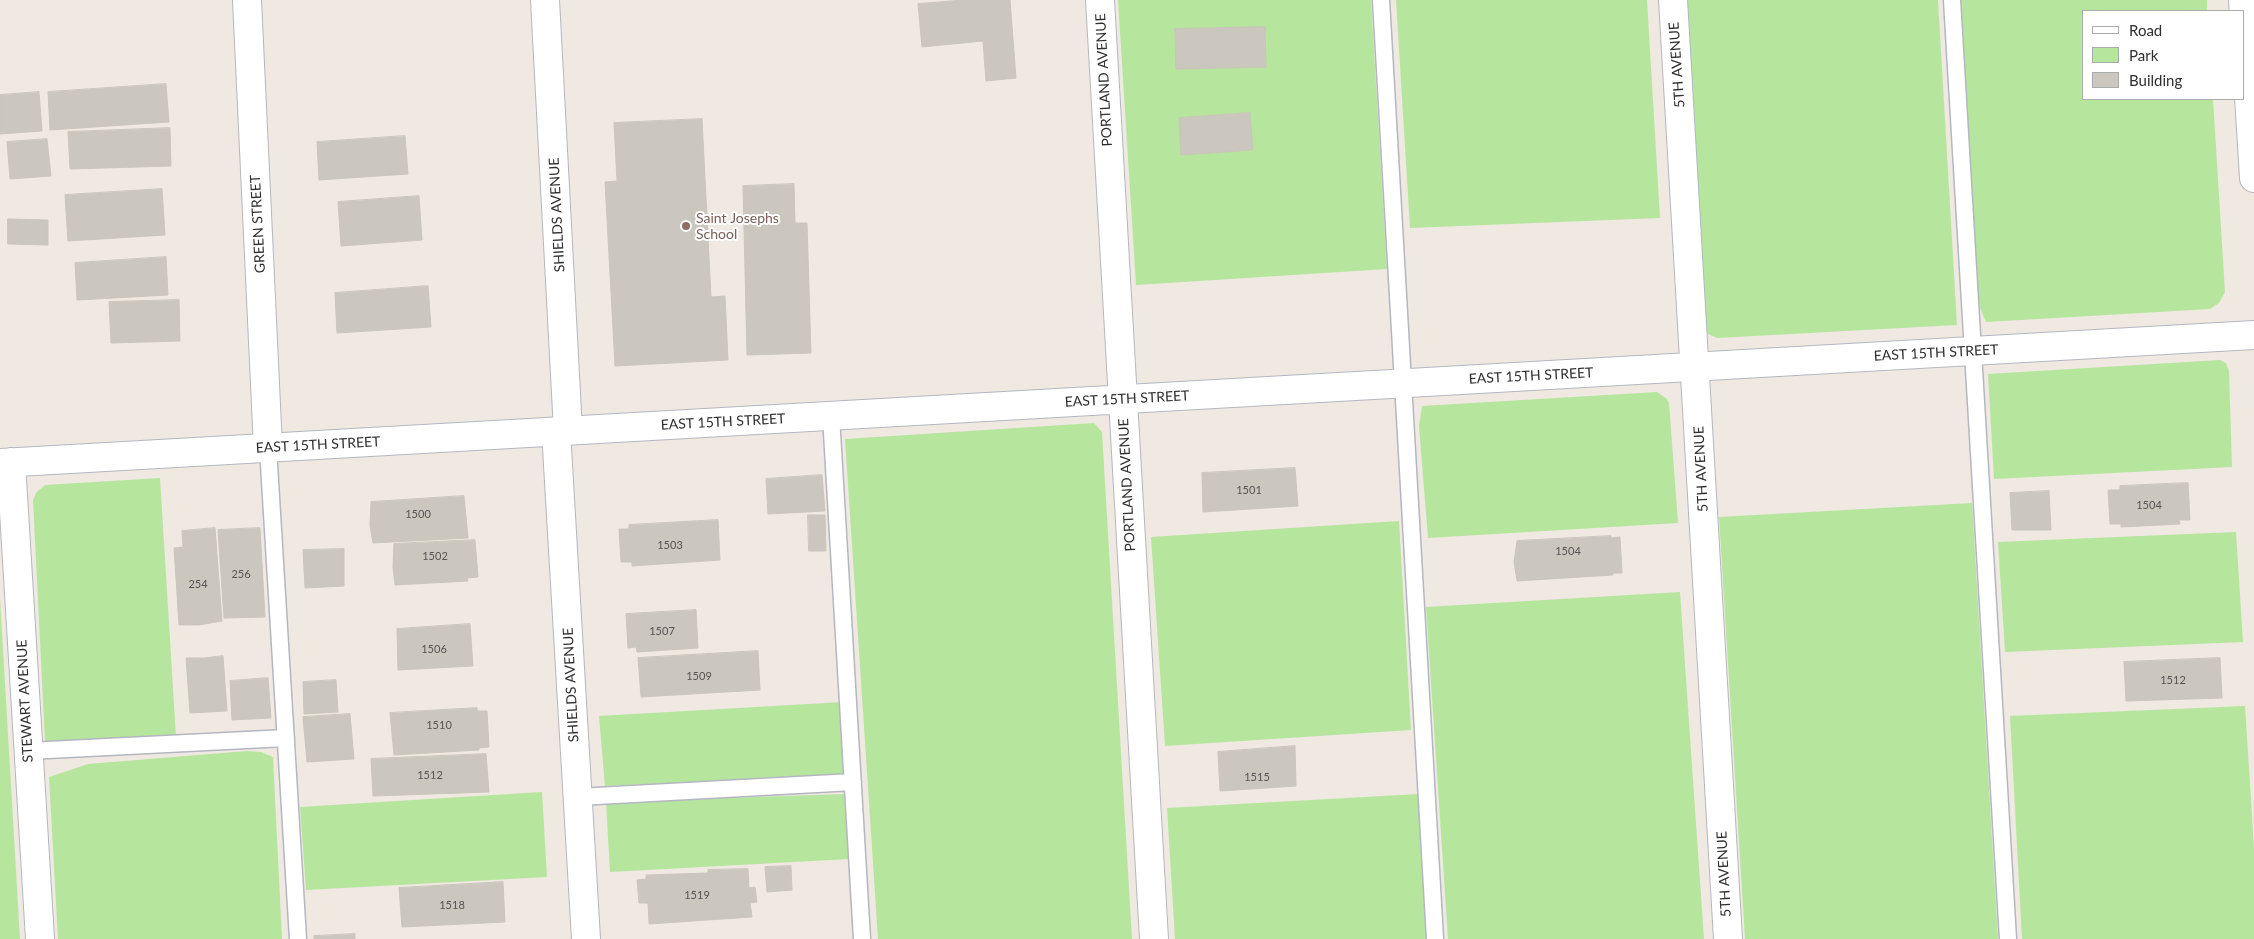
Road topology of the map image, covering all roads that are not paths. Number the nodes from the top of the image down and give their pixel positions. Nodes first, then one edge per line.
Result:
1 (247, 0) edge
2 (545, 0) edge
3 (1100, 0) edge
4 (1381, 0) edge
5 (1673, 0) edge
6 (1952, 0) edge
7 (2244, 16) edge
8 (2254, 178) edge
9 (2254, 335) edge
10 (1974, 351) junction
11 (1696, 367) junction
12 (1403, 383) junction
13 (1122, 399) junction
14 (831, 416) junction
15 (562, 431) junction
16 (268, 448) junction
17 (6, 463) edge
18 (286, 738) junction
19 (28, 751) junction
20 (853, 782) junction
21 (578, 797) junction
22 (40, 939) edge
23 (298, 939) edge
24 (586, 939) edge
25 (862, 939) edge
26 (1154, 939) edge
27 (1435, 939) edge
28 (1728, 939) edge
29 (2008, 939) edge

1 - 16 street, GREEN STREET
2 - 15 street, SHIELDS AVENUE
3 - 13 street, PORTLAND AVENUE
4 - 12 lane
5 - 11 street, 5TH AVENUE
6 - 10 lane
7 - 8 street
9 - 10 street, EAST 15TH STREET
10 - 11 street, EAST 15TH STREET
10 - 29 lane
11 - 12 street, EAST 15TH STREET
11 - 28 street, 5TH AVENUE
12 - 13 street, EAST 15TH STREET
12 - 27 lane
13 - 14 street, EAST 15TH STREET
13 - 26 street, PORTLAND AVENUE
14 - 15 street, EAST 15TH STREET
14 - 20 lane
15 - 16 street, EAST 15TH STREET
15 - 21 street, SHIELDS AVENUE
16 - 17 street, EAST 15TH STREET
16 - 18 lane
17 - 19 street, STEWART AVENUE
18 - 19 lane
18 - 23 lane
19 - 22 street, STEWART AVENUE
20 - 21 lane
20 - 25 lane
21 - 24 street, SHIELDS AVENUE

